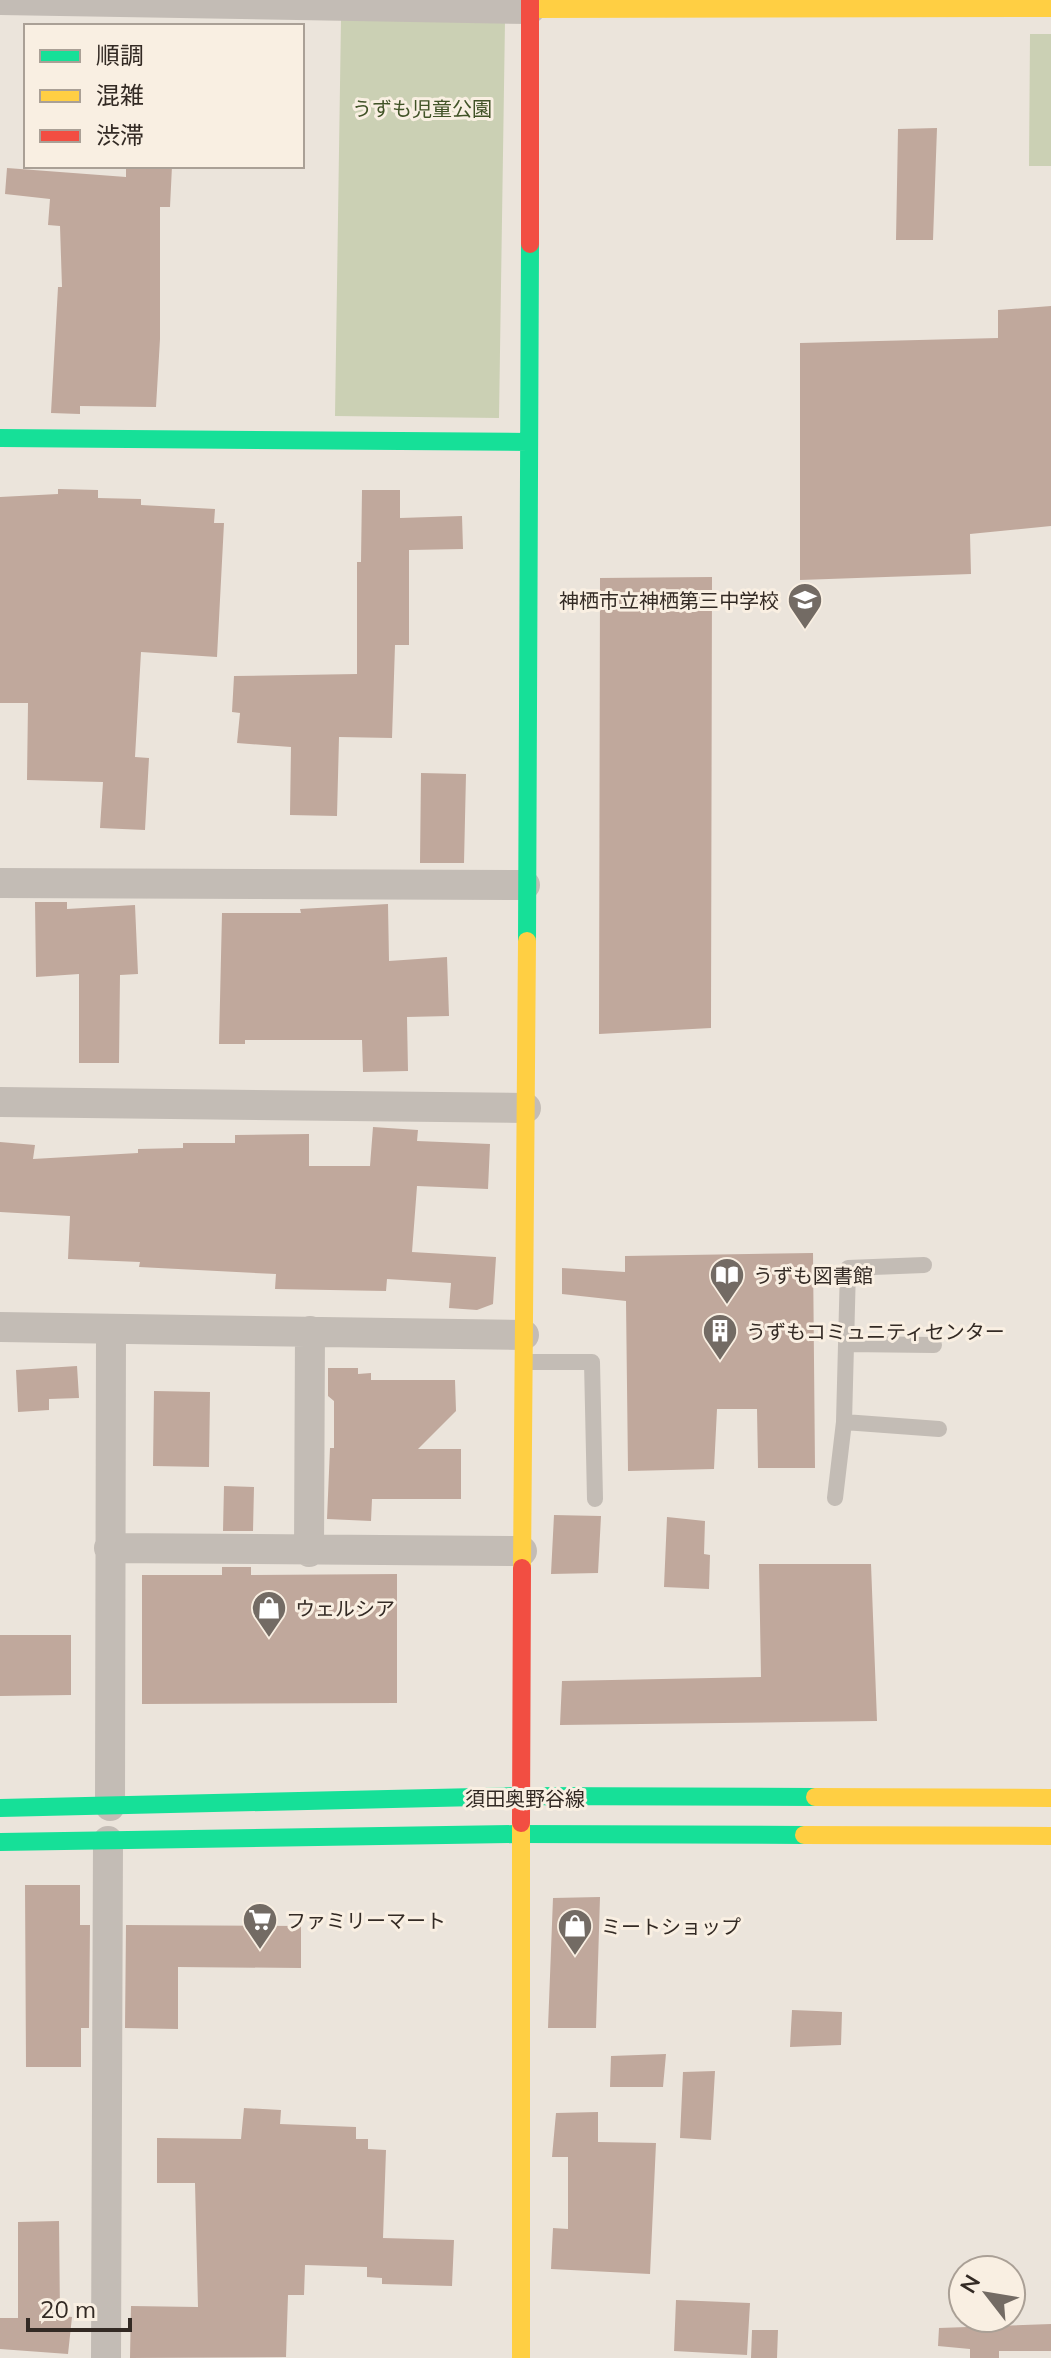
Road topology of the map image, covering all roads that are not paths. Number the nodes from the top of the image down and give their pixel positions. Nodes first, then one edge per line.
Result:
1 (0, 0) edge
2 (530, 5) edge
3 (1051, 8) edge
4 (0, 438) edge
5 (528, 442) junction
6 (0, 883) edge
7 (525, 885) junction
8 (0, 1102) edge
9 (526, 1108) junction
10 (924, 1265) dead end
11 (0, 1327) edge
12 (111, 1329) junction
13 (310, 1331) junction
14 (846, 1344) junction
15 (934, 1345) dead end
16 (524, 1348) junction
17 (844, 1422) junction
18 (939, 1429) dead end
19 (835, 1498) dead end
20 (595, 1499) dead end
21 (109, 1548) junction
22 (522, 1551) junction
23 (309, 1552) junction
24 (519, 1796) junction
25 (1051, 1798) edge
26 (110, 1806) junction
27 (0, 1808) edge
28 (518, 1834) junction
29 (1051, 1836) edge
30 (108, 1841) junction
31 (0, 1842) edge
32 (106, 2358) edge
33 (521, 2358) edge

1 - 2 street
2 - 3 street
2 - 5 street
4 - 5 street
5 - 7 street
6 - 7 street
7 - 9 street
8 - 9 street
9 - 16 street
10 - 14 lane
11 - 12 street
12 - 13 street
12 - 21 street
13 - 16 street
13 - 23 street
14 - 15 lane
14 - 17 lane
16 - 20 lane
16 - 22 street
17 - 18 lane
17 - 19 lane
21 - 23 street
21 - 26 street
22 - 23 street
22 - 24 street
24 - 25 street, 須田奥野谷線
24 - 26 street, 須田奥野谷線
24 - 28 street
26 - 27 street, 須田奥野谷線
28 - 29 street, 須田奥野谷線
28 - 30 street, 須田奥野谷線
28 - 33 street
30 - 31 street, 須田奥野谷線
30 - 32 street

